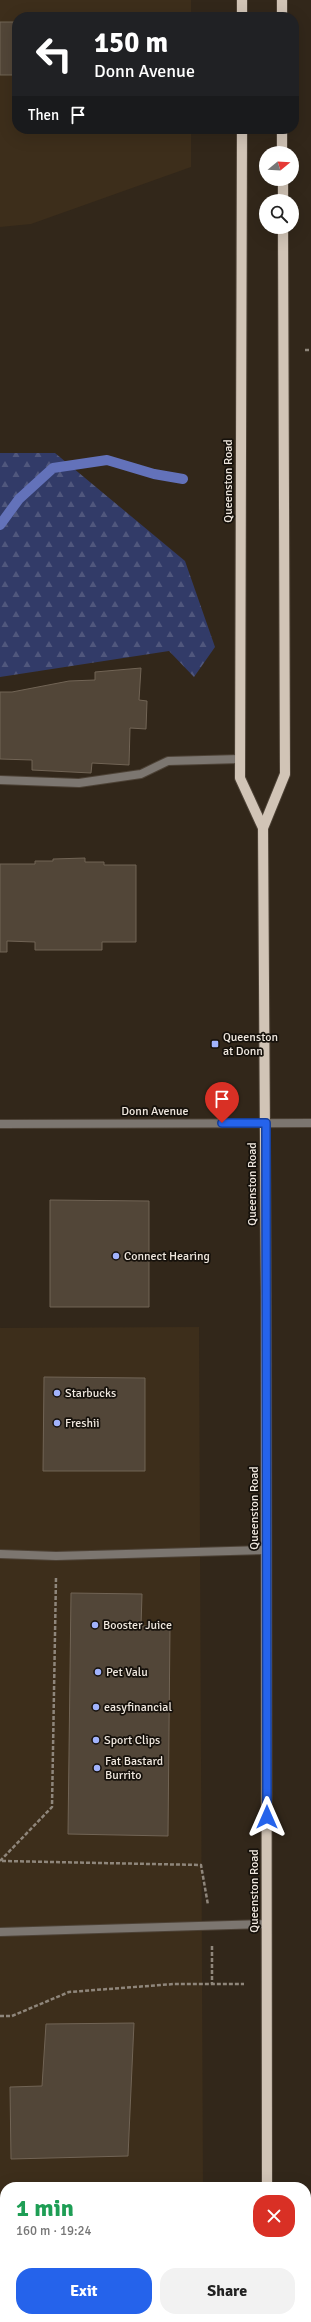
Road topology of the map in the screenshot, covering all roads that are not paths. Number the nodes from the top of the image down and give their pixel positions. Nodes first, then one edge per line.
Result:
1 (242, 0) edge
2 (282, 0) edge
3 (242, 12) edge
4 (282, 12) edge
5 (242, 134) edge
6 (282, 134) edge
7 (282, 146) edge
8 (283, 234) edge
9 (240, 760) junction
10 (0, 780) edge
11 (263, 828) junction
12 (266, 1123) junction
13 (311, 1123) edge
14 (0, 1124) edge
15 (267, 1550) junction
16 (0, 1554) edge
17 (267, 1924) junction
18 (0, 1932) edge
19 (267, 2182) edge

1 - 3 main road
2 - 4 main road
5 - 9 main road, Queenston Road
6 - 7 main road
8 - 11 main road, Queenston Road
9 - 10 street
9 - 11 main road, Queenston Road
11 - 12 main road, Queenston Road
12 - 13 street, Donn Avenue
12 - 14 street, Donn Avenue
12 - 15 main road, Queenston Road
15 - 16 street
15 - 17 main road, Queenston Road
17 - 18 street
17 - 19 main road, Queenston Road

